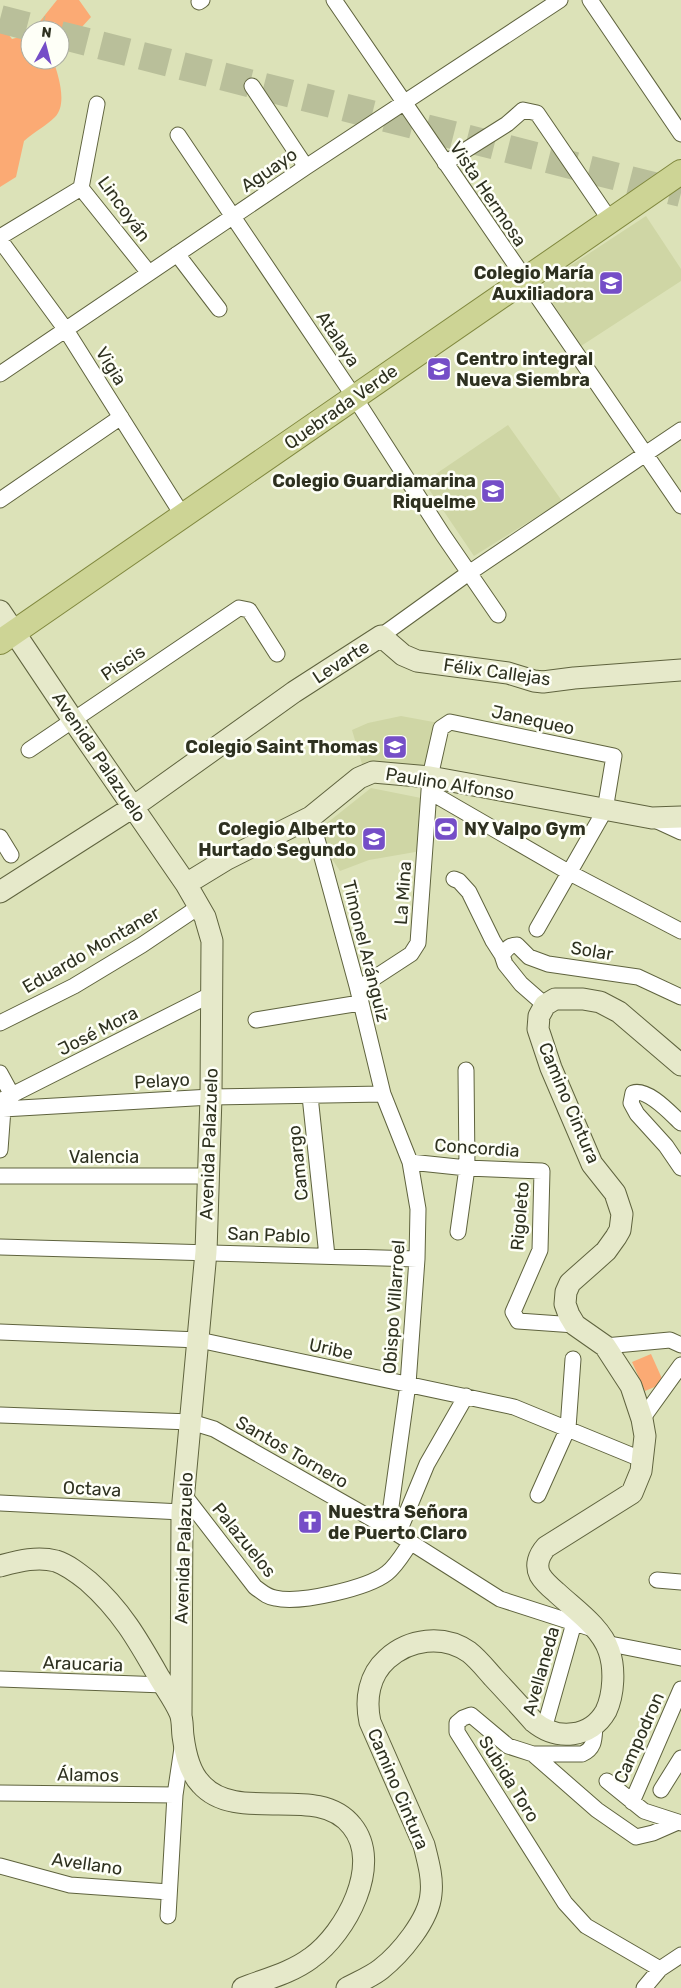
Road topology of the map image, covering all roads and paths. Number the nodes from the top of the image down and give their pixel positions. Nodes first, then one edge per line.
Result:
1 (334, 0) edge
2 (560, 0) edge
3 (590, 0) edge
4 (252, 86) dead end
5 (97, 104) dead end
6 (403, 104) junction
7 (681, 134) edge
8 (178, 135) dead end
9 (445, 163) junction
10 (306, 167) junction
11 (681, 172) edge
12 (81, 188) junction
13 (233, 217) junction
14 (610, 220) junction
15 (0, 239) edge
16 (177, 254) junction
17 (149, 274) junction
18 (524, 279) junction
19 (219, 310) dead end
20 (66, 330) junction
21 (0, 374) edge
22 (356, 398) junction
23 (121, 417) junction
24 (681, 430) edge
25 (645, 453) junction
26 (0, 500) edge
27 (681, 506) edge
28 (183, 516) junction
29 (469, 573) junction
30 (0, 611) edge
31 (498, 615) dead end
32 (381, 636) junction
33 (8, 637) edge
34 (277, 654) dead end
35 (681, 670) edge
36 (73, 720) junction
37 (30, 750) dead end
38 (430, 785) junction
39 (133, 807) junction
40 (605, 810) junction
41 (311, 817) junction
42 (681, 817) edge
43 (652, 818) junction
44 (681, 832) edge
45 (0, 836) edge
46 (11, 855) dead end
47 (570, 873) junction
48 (454, 879) dead end
49 (186, 884) junction
50 (0, 892) edge
51 (200, 906) junction
52 (537, 929) dead end
53 (681, 931) edge
54 (502, 955) junction
55 (365, 984) dead end
56 (212, 994) junction
57 (681, 998) edge
58 (360, 1002) junction
59 (545, 1005) junction
60 (256, 1020) dead end
61 (0, 1023) edge
62 (681, 1065) edge
63 (466, 1070) dead end
64 (0, 1073) edge
65 (383, 1094) junction
66 (310, 1096) junction
67 (211, 1097) junction
68 (4, 1102) edge
69 (681, 1123) edge
70 (0, 1150) edge
71 (410, 1162) junction
72 (467, 1168) junction
73 (681, 1168) edge
74 (542, 1171) joint
75 (0, 1176) edge
76 (208, 1176) junction
77 (458, 1232) dead end
78 (0, 1247) edge
79 (206, 1252) junction
80 (327, 1256) junction
81 (417, 1258) junction
82 (575, 1325) junction
83 (0, 1332) edge
84 (199, 1340) junction
85 (681, 1345) edge
86 (605, 1346) junction
87 (573, 1359) dead end
88 (681, 1365) edge
89 (408, 1384) junction
90 (466, 1396) junction
91 (0, 1415) edge
92 (642, 1419) junction
93 (191, 1422) junction
94 (568, 1428) junction
95 (643, 1460) junction
96 (538, 1495) dead end
97 (0, 1503) edge
98 (183, 1504) junction
99 (399, 1535) junction
100 (0, 1566) edge
101 (657, 1580) dead end
102 (681, 1582) edge
103 (574, 1623) junction
104 (601, 1636) junction
105 (681, 1658) edge
106 (0, 1679) edge
107 (164, 1685) junction
108 (681, 1689) edge
109 (181, 1715) junction
110 (595, 1724) junction
111 (544, 1729) junction
112 (183, 1741) junction
113 (533, 1754) junction
114 (681, 1758) edge
115 (608, 1781) dead end
116 (661, 1790) dead end
117 (0, 1793) edge
118 (175, 1795) junction
119 (632, 1802) junction
120 (680, 1822) edge
121 (0, 1866) edge
122 (169, 1892) junction
123 (168, 1916) dead end
124 (681, 1955) edge
125 (660, 1969) junction
126 (242, 1988) edge
127 (347, 1988) edge
128 (644, 1988) edge

1 - 6 street, Vista Hermosa
2 - 6 street, Aguayo
3 - 7 street
4 - 10 street
5 - 12 street, Lincoyán
6 - 9 street, Vista Hermosa
6 - 10 street, Aguayo
8 - 13 street, Atalaya
9 - 14 street
9 - 18 street, Vista Hermosa
10 - 13 street, Aguayo
11 - 14 main road, Quebrada Verde
12 - 15 street
12 - 17 street, Lincoyán
13 - 16 street, Aguayo
13 - 22 street, Atalaya
14 - 18 main road, Quebrada Verde
15 - 20 street, Vigia
16 - 17 street, Aguayo
16 - 19 street
17 - 20 street, Aguayo
18 - 22 main road, Quebrada Verde
18 - 25 street, Vista Hermosa
20 - 21 street, Aguayo
20 - 23 street, Vigia
22 - 28 main road, Quebrada Verde
22 - 29 street, Atalaya
23 - 26 street
23 - 28 street, Vigia
24 - 25 street, Levarte
25 - 27 street, Vista Hermosa
25 - 29 street, Levarte
28 - 33 main road, Quebrada Verde
29 - 31 street, Atalaya
29 - 32 street, Levarte
30 - 33 main road, Avenida Palazuelo
32 - 35 main road, Félix Callejas
32 - 39 main road, Levarte
33 - 36 main road, Avenida Palazuelo
34 - 36 street, Piscis
36 - 37 street, Piscis
36 - 39 main road, Avenida Palazuelo
38 - 40 main road, Paulino Alfonso
38 - 40 street, Janequeo
38 - 41 main road, Paulino Alfonso
38 - 47 street
38 - 55 street, La Mina
39 - 49 main road, Avenida Palazuelo
39 - 50 main road, Levarte
40 - 43 main road, Paulino Alfonso
40 - 47 street
41 - 49 main road, Paulino Alfonso
41 - 58 street, Timonel Aránguiz
42 - 43 main road
43 - 44 street, Paulino Alfonso
45 - 46 street
47 - 52 street
47 - 53 street
48 - 54 street
49 - 51 main road, Avenida Palazuelo
51 - 56 main road, Avenida Palazuelo
51 - 61 street, Eduardo Montaner
54 - 57 street, Solar
54 - 59 street
56 - 67 main road, Avenida Palazuelo
56 - 68 street, José Mora
58 - 60 street
58 - 65 street, Timonel Aránguiz
59 - 62 main road
59 - 82 main road, Camino Cintura
63 - 72 street
64 - 68 street
65 - 66 street, Pelayo
65 - 71 street, Obispo Villarroel
66 - 67 street, Pelayo
66 - 80 street, Camargo
67 - 68 street, Pelayo
67 - 76 main road, Avenida Palazuelo
68 - 70 street
69 - 73 street
71 - 72 street, Concordia
71 - 81 street, Obispo Villarroel
72 - 74 street, Concordia
72 - 77 street
74 - 82 street, Rigoleto
75 - 76 street, Valencia
76 - 79 main road, Avenida Palazuelo
78 - 79 street, San Pablo
79 - 80 street, San Pablo
79 - 84 main road, Avenida Palazuelo
80 - 81 street, San Pablo
81 - 89 street, Obispo Villarroel
82 - 86 main road
83 - 84 street, Uribe
84 - 89 street, Uribe
84 - 93 main road, Avenida Palazuelo
85 - 86 street
86 - 92 main road
87 - 94 street
88 - 92 street
89 - 90 street, Uribe
89 - 99 street, Obispo Villarroel
90 - 94 street, Uribe
90 - 99 street
91 - 93 street, Santos Tornero
92 - 95 main road
93 - 98 main road, Avenida Palazuelo
93 - 99 street, Santos Tornero
94 - 95 street, Uribe
94 - 96 street
95 - 104 main road
97 - 98 street, Octava
98 - 99 street, Palazuelos
98 - 109 main road, Avenida Palazuelo
99 - 103 street, Santos Tornero
100 - 107 main road
101 - 102 street
103 - 104 street, Santos Tornero
103 - 111 street, Avellaneda
104 - 105 street, Santos Tornero
104 - 110 main road
106 - 107 street, Araucaria
107 - 109 main road
108 - 119 street, Campodron
109 - 112 main road, Avenida Palazuelo
110 - 111 main road, Camino Cintura
110 - 113 street, Subida Toro
111 - 127 main road, Camino Cintura
112 - 118 street
112 - 126 main road, Avenida Palazuelo
113 - 120 street
113 - 125 street, Subida Toro
114 - 116 street
115 - 119 street, Campodron
117 - 118 street, Álamos
118 - 122 street
119 - 120 street, Campodron
121 - 122 street, Avellano
122 - 123 street
124 - 125 street
125 - 128 street

